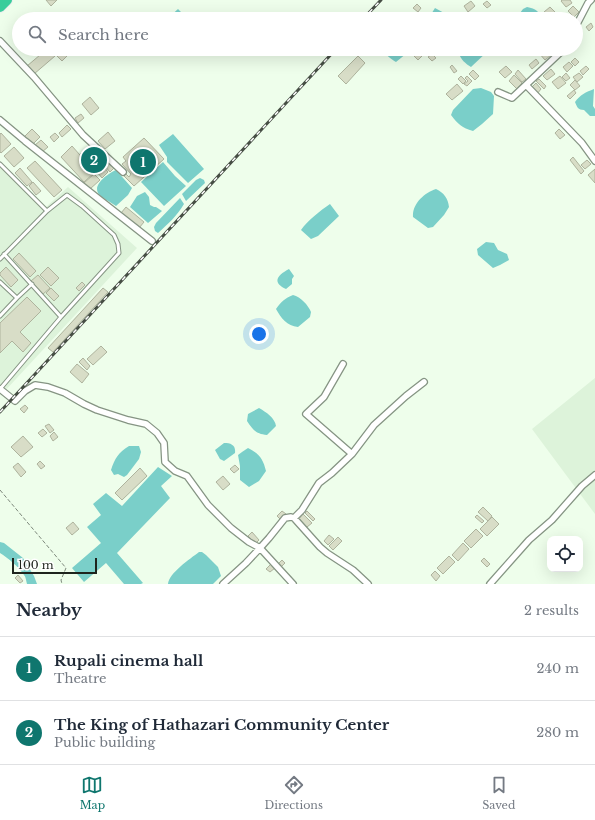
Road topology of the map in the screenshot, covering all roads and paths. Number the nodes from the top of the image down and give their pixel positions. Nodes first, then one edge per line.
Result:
1 (8, 0) edge
2 (588, 1) edge
3 (0, 6) edge
4 (583, 12) edge
5 (0, 41) edge
6 (12, 54) edge
7 (14, 56) edge
8 (557, 56) edge
9 (526, 85) junction
10 (498, 92) dead end
11 (0, 120) edge
12 (595, 161) edge
13 (0, 164) edge
14 (123, 172) dead end
15 (47, 211) junction
16 (152, 241) dead end
17 (4, 254) junction
18 (0, 259) edge
19 (0, 282) edge
20 (32, 284) junction
21 (17, 298) junction
22 (0, 316) edge
23 (61, 317) junction
24 (343, 364) dead end
25 (424, 382) dead end
26 (0, 389) edge
27 (352, 454) junction
28 (595, 476) edge
29 (0, 490) edge
30 (294, 518) junction
31 (260, 548) junction
32 (62, 584) edge
33 (223, 584) edge
34 (293, 584) edge
35 (368, 584) edge
36 (490, 584) edge

1 - 3 highway
2 - 4 street
5 - 6 street
7 - 14 street
8 - 9 street
9 - 10 street
9 - 12 street
11 - 16 street
13 - 15 lane
15 - 17 lane
15 - 23 lane
17 - 18 lane
17 - 20 lane
19 - 21 lane
20 - 21 lane
20 - 23 lane
21 - 22 lane
23 - 26 lane
24 - 27 street
25 - 27 street
26 - 31 street
27 - 30 street
28 - 36 street
29 - 32 path
30 - 31 street
30 - 35 street
31 - 33 street
31 - 34 street

